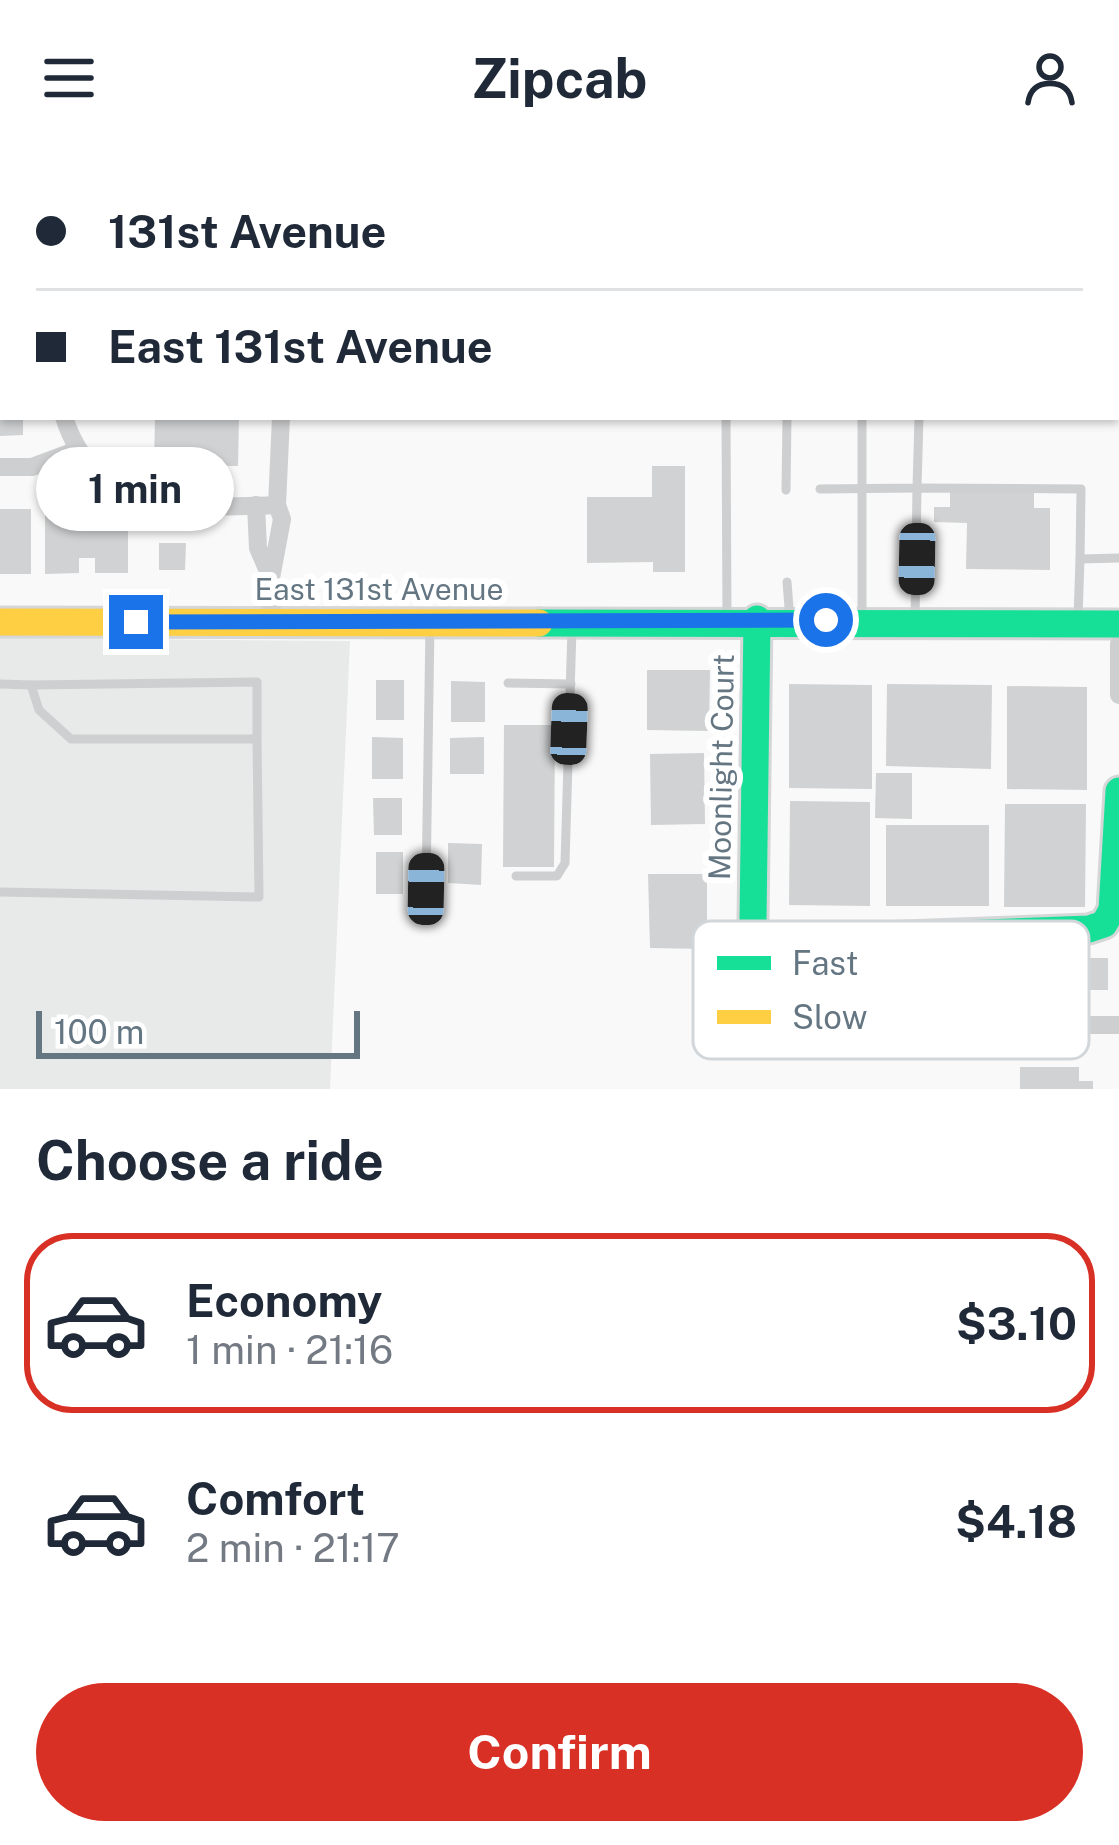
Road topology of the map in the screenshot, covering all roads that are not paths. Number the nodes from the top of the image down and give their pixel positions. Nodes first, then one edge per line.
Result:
1 (65, 420) edge
2 (281, 420) edge
3 (726, 420) edge
4 (787, 420) edge
5 (862, 420) edge
6 (919, 420) edge
7 (75, 451) junction
8 (0, 467) edge
9 (917, 488) junction
10 (820, 489) dead end
11 (861, 489) junction
12 (786, 490) dead end
13 (277, 505) junction
14 (256, 506) junction
15 (1119, 558) edge
16 (1080, 559) junction
17 (271, 578) junction
18 (787, 582) dead end
19 (727, 619) junction
20 (758, 619) junction
21 (790, 620) junction
22 (915, 620) junction
23 (862, 621) junction
24 (0, 622) edge
25 (272, 622) junction
26 (572, 622) junction
27 (430, 624) junction
28 (1077, 624) junction
29 (1119, 624) edge
30 (1119, 644) edge
31 (508, 683) dead end
32 (0, 684) edge
33 (571, 684) junction
34 (31, 685) junction
35 (1119, 695) edge
36 (256, 739) junction
37 (1119, 791) edge
38 (516, 876) dead end
39 (426, 889) dead end
40 (0, 892) edge
41 (753, 921) edge
42 (1089, 929) edge

1 - 7 street
2 - 13 street
3 - 19 lane
4 - 12 lane
5 - 11 lane
6 - 9 lane
7 - 8 street
7 - 14 street
9 - 11 lane
9 - 16 lane
9 - 22 lane
10 - 11 lane
11 - 23 lane
13 - 14 street
13 - 17 street
14 - 17 street
15 - 16 lane
16 - 28 lane
17 - 25 street
18 - 21 lane
19 - 20 street, East 131st Avenue
19 - 26 street, East 131st Avenue
20 - 21 street, East 131st Avenue
20 - 41 street, Moonlight Court
21 - 23 street, East 131st Avenue
22 - 23 street, East 131st Avenue
22 - 28 street, East 131st Avenue
24 - 25 street, East 131st Avenue
25 - 27 street, East 131st Avenue
26 - 27 street, East 131st Avenue
26 - 33 lane
27 - 39 lane
28 - 29 street, East 131st Avenue
30 - 35 street
31 - 33 lane
32 - 34 lane
33 - 38 lane
34 - 36 lane
34 - 36 lane
36 - 40 lane
37 - 42 street, Moonlight Court

